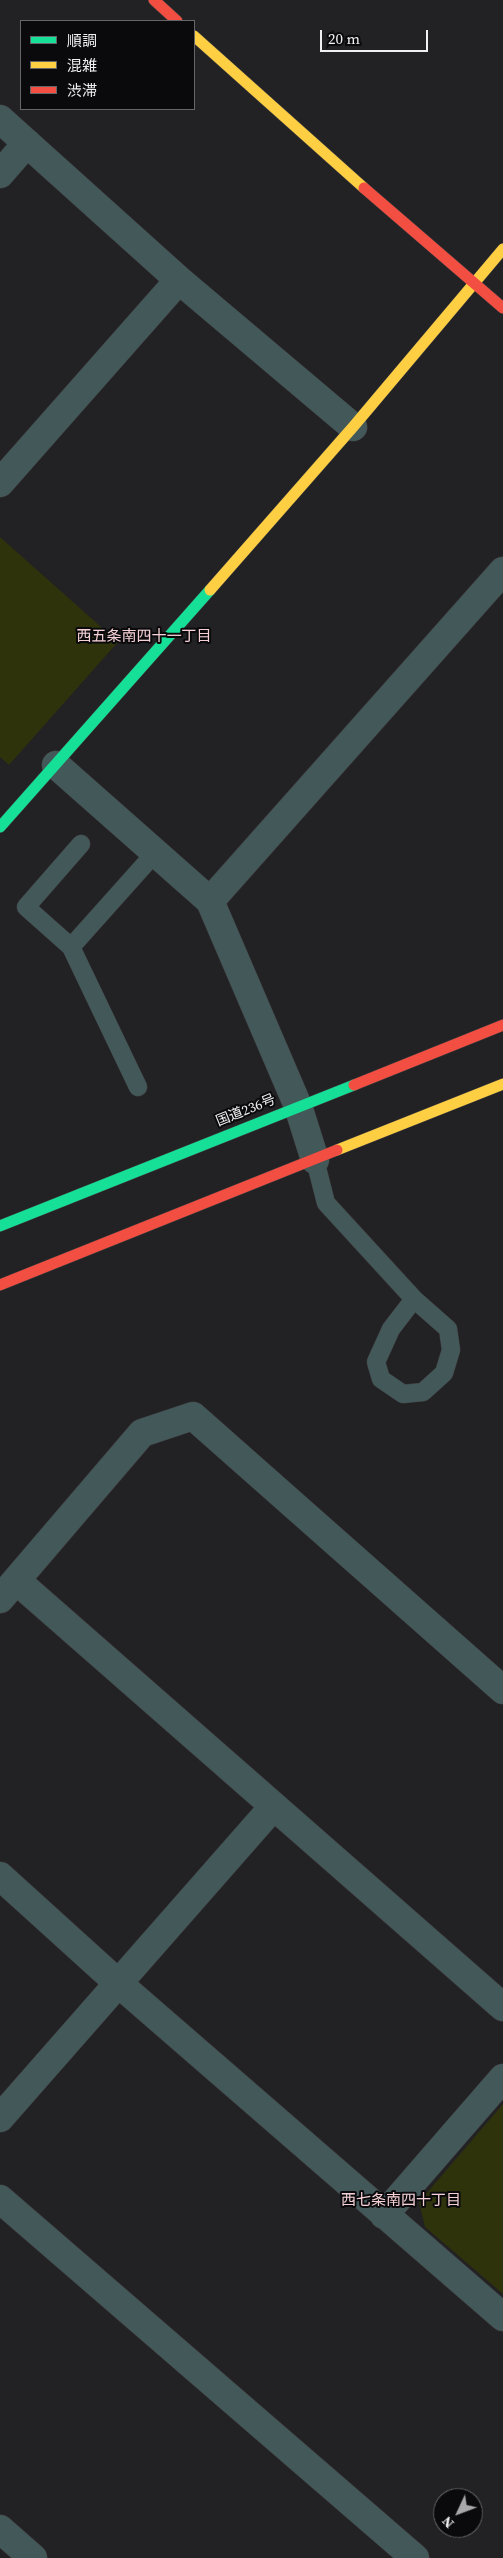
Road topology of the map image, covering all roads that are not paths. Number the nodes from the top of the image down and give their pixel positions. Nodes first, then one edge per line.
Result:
1 (154, 0) edge
2 (176, 20) edge
3 (195, 37) edge
4 (0, 119) edge
5 (27, 143) junction
6 (0, 174) edge
7 (503, 249) edge
8 (180, 280) junction
9 (474, 281) junction
10 (503, 308) edge
11 (353, 427) junction
12 (0, 483) edge
13 (503, 571) edge
14 (56, 765) junction
15 (0, 827) edge
16 (81, 844) dead end
17 (155, 853) junction
18 (210, 901) junction
19 (71, 947) junction
20 (503, 1025) edge
21 (503, 1084) edge
22 (138, 1087) dead end
23 (298, 1106) junction
24 (315, 1160) junction
25 (0, 1226) edge
26 (0, 1285) edge
27 (414, 1299) junction
28 (8, 1590) edge
29 (503, 1690) edge
30 (273, 1807) junction
31 (0, 1876) edge
32 (118, 1982) junction
33 (503, 2007) edge
34 (503, 2078) edge
35 (0, 2118) edge
36 (0, 2199) edge
37 (384, 2215) junction
38 (503, 2317) edge
39 (0, 2529) edge
40 (33, 2558) edge
41 (415, 2558) edge

1 - 2 main road
3 - 9 main road
4 - 5 street
5 - 6 street
5 - 8 street
7 - 9 main road
8 - 11 street
8 - 12 street
9 - 10 main road
9 - 11 main road
11 - 14 main road
13 - 18 street
14 - 15 main road
14 - 17 street
16 - 19 lane
17 - 18 street
17 - 19 lane
18 - 23 street
19 - 22 lane
20 - 23 main road, 国道236号
21 - 24 main road
23 - 24 street
23 - 25 main road, 国道236号
24 - 26 main road
24 - 27 lane
27 - 27 lane
28 - 29 street
28 - 30 street
30 - 32 street
30 - 33 street
31 - 32 street
32 - 35 street
32 - 37 street
34 - 37 street
36 - 41 street
37 - 38 street
39 - 40 street

